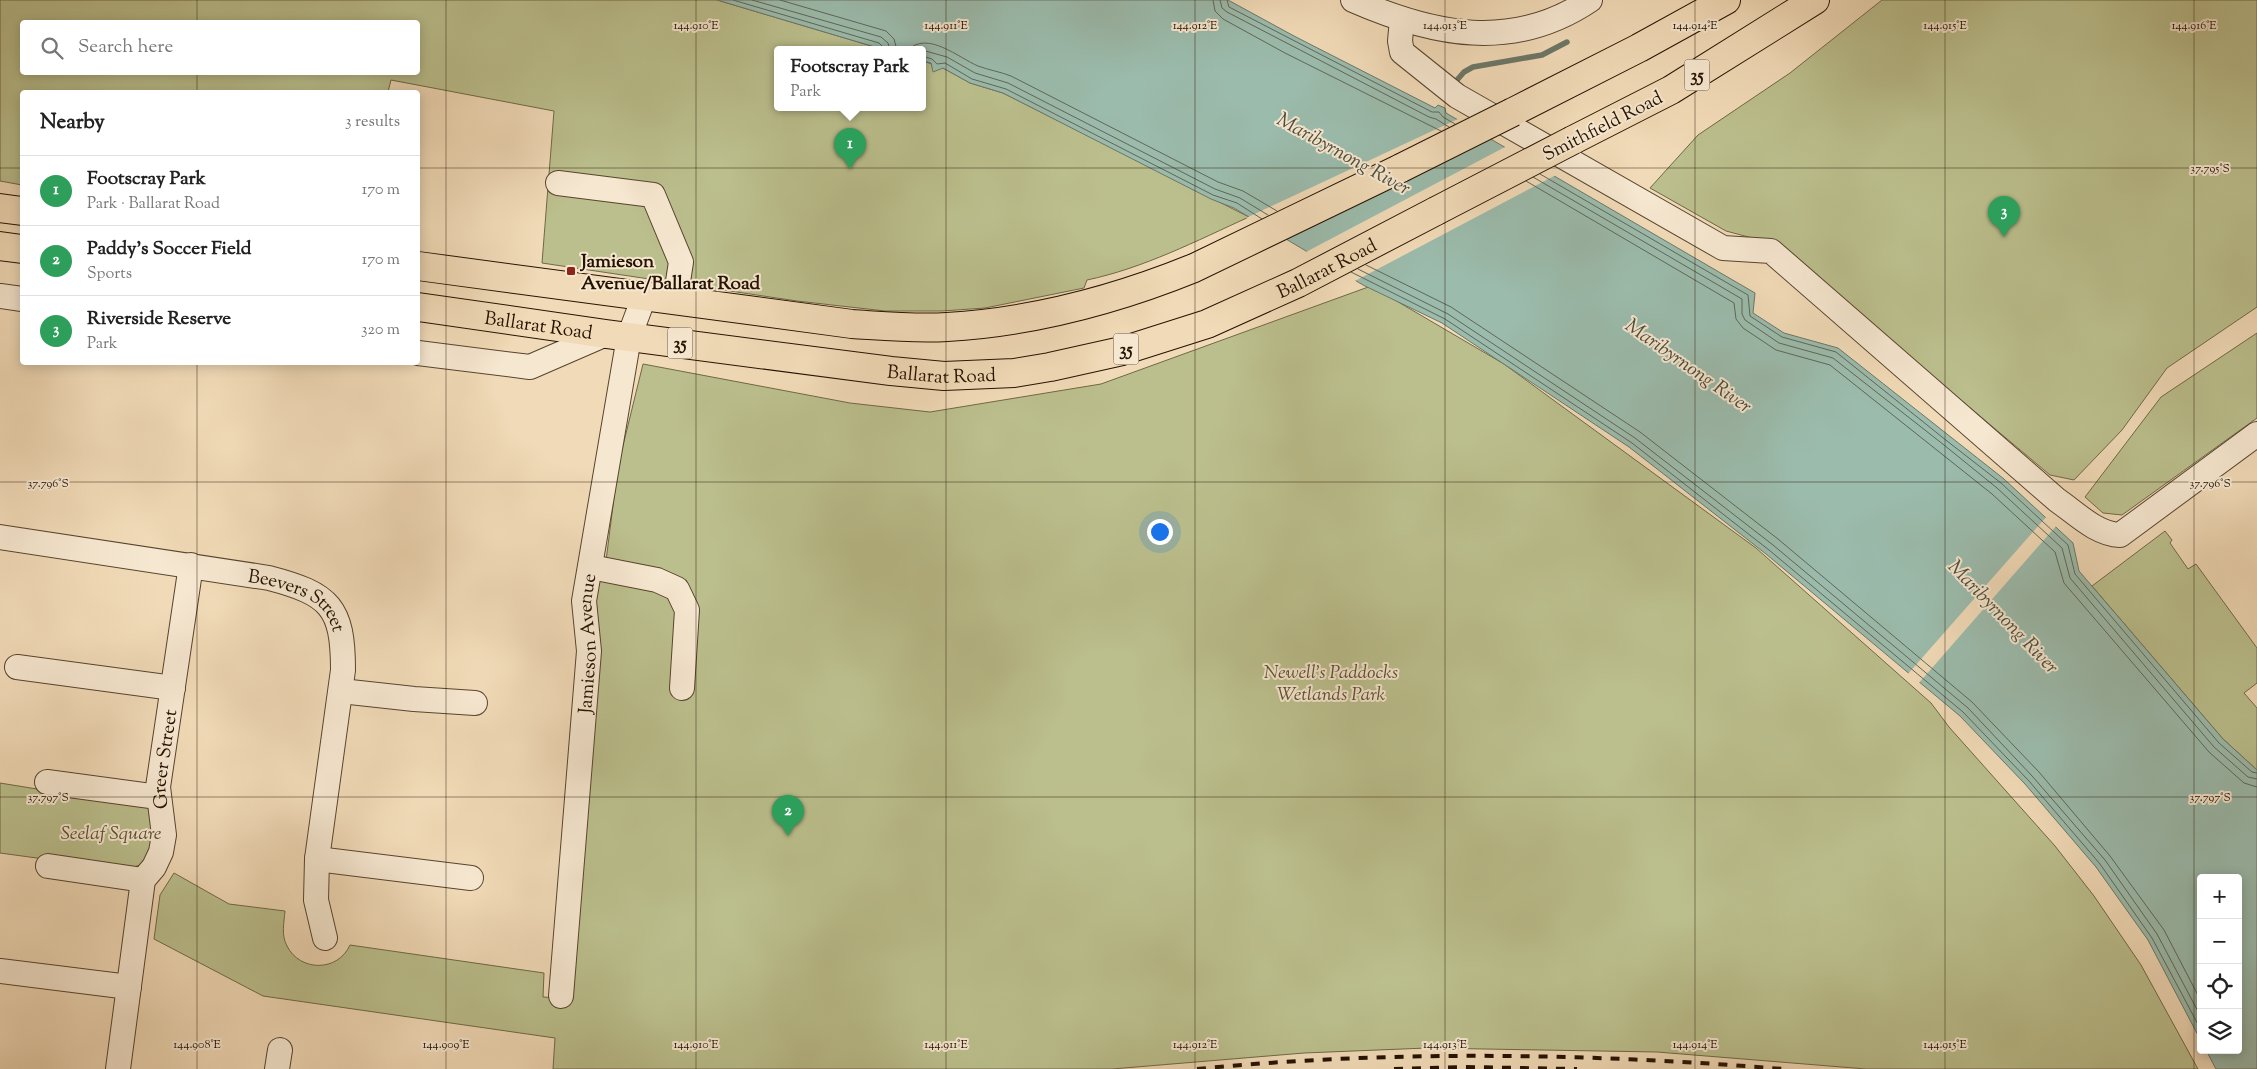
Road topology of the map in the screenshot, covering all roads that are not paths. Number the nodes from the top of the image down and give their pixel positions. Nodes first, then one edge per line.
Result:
1 (1353, 0) edge
2 (1590, 0) edge
3 (1726, 0) edge
4 (1815, 0) edge
5 (1402, 19) junction
6 (558, 183) dead end
7 (0, 208) edge
8 (20, 211) edge
9 (1436, 211) joint
10 (0, 246) edge
11 (20, 249) edge
12 (420, 266) edge
13 (0, 296) edge
14 (644, 297) junction
15 (20, 299) edge
16 (675, 301) junction
17 (420, 306) edge
18 (618, 335) junction
19 (420, 353) edge
20 (2257, 434) edge
21 (0, 537) edge
22 (191, 565) junction
23 (591, 567) junction
24 (17, 667) dead end
25 (173, 688) junction
26 (682, 688) dead end
27 (341, 691) junction
28 (475, 702) dead end
29 (47, 782) dead end
30 (158, 797) junction
31 (317, 859) junction
32 (48, 866) dead end
33 (471, 878) dead end
34 (143, 880) junction
35 (325, 938) dead end
36 (0, 971) edge
37 (129, 987) junction
38 (561, 996) dead end
39 (118, 1069) edge

1 - 5 street
2 - 5 street
3 - 16 highway, 35, bridge
4 - 9 highway, Smithfield Road / 35, bridge
5 - 20 street
6 - 16 street
7 - 8 highway
9 - 18 highway, Ballarat Road / 35
10 - 11 highway
12 - 14 highway, 35
13 - 15 street
14 - 16 highway, 35
14 - 18 street, Jamieson Avenue
17 - 18 highway, Ballarat Road / 35
18 - 19 street
18 - 23 street, Jamieson Avenue
21 - 22 street, Beevers Street
22 - 25 street, Greer Street
22 - 27 street, Beevers Street
23 - 26 street
23 - 38 street, Jamieson Avenue
24 - 25 street
25 - 30 street, Greer Street
27 - 28 street
27 - 31 street, Beevers Street
29 - 30 street
30 - 34 street, Greer Street
31 - 33 street
31 - 35 street, Beevers Street
32 - 34 street
34 - 37 street, Greer Street
36 - 37 street
37 - 39 street, Greer Street

